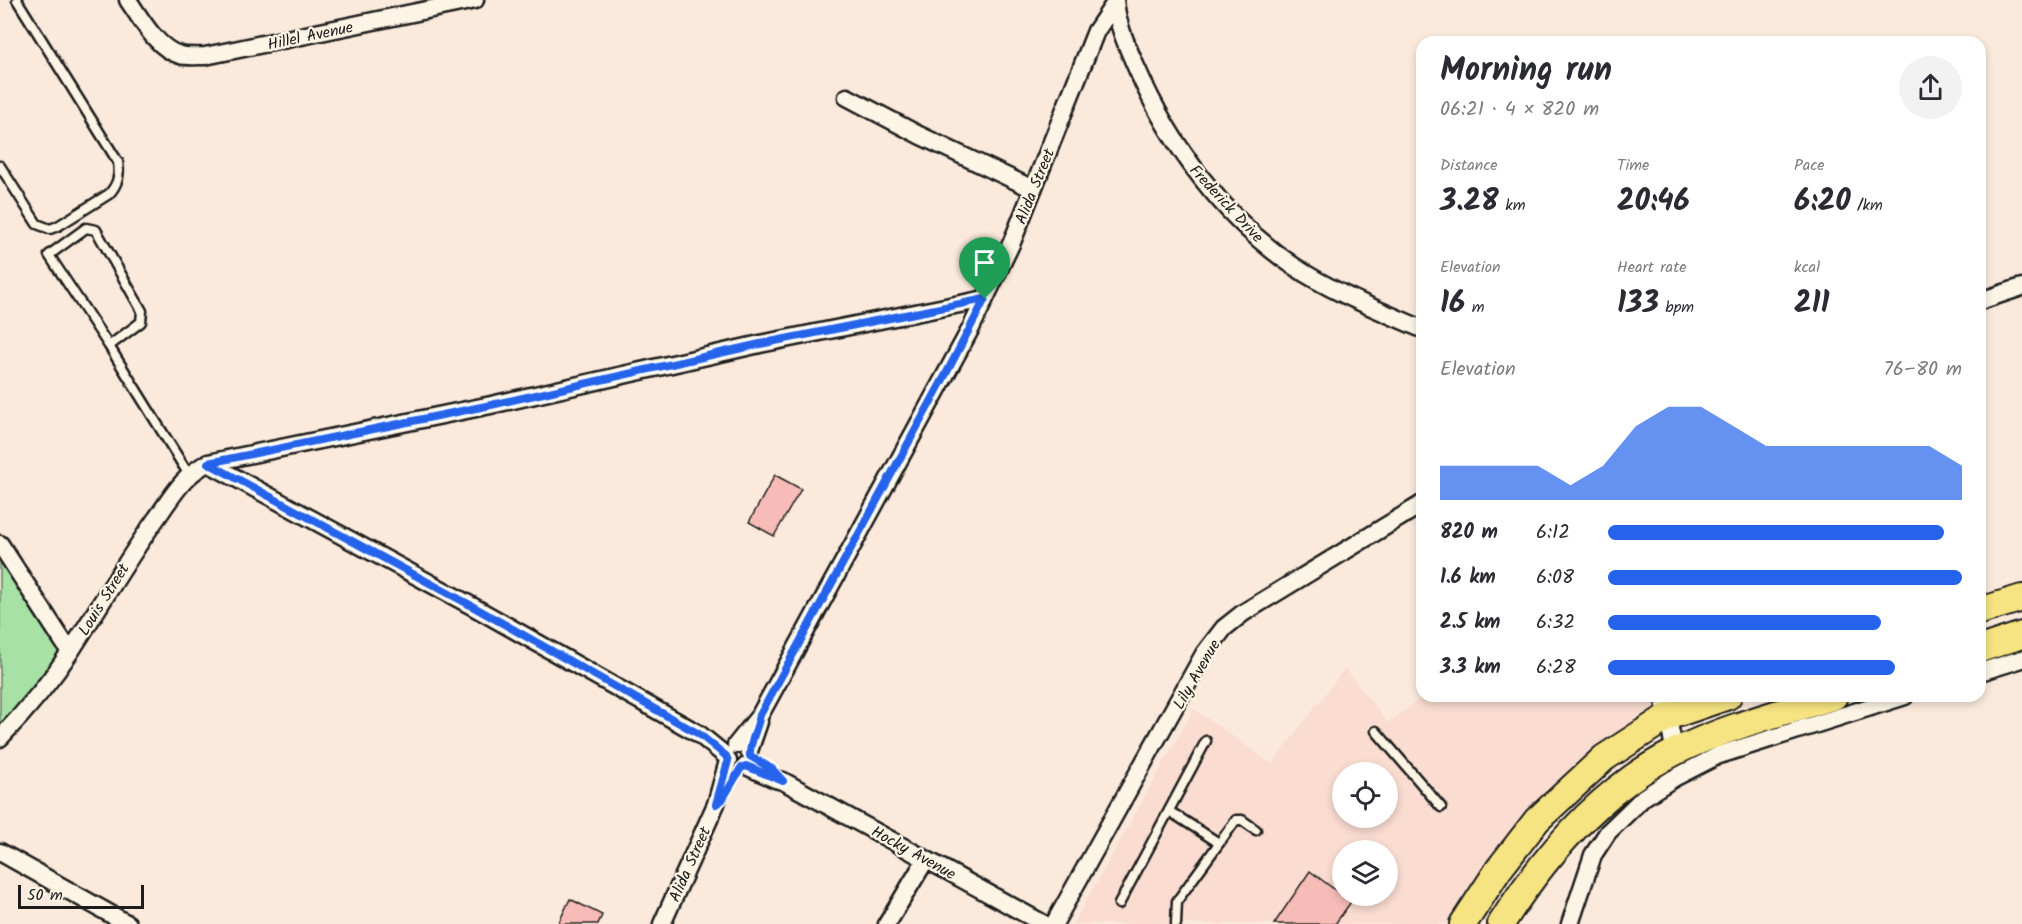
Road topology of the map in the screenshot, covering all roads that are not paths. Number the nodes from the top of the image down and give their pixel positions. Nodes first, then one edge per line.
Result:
1 (17, 0) edge
2 (128, 0) edge
3 (475, 0) edge
4 (1115, 1) edge
5 (847, 97) dead end
6 (0, 166) edge
7 (1033, 189) junction
8 (2022, 288) edge
9 (985, 299) junction
10 (1986, 299) edge
11 (1416, 325) edge
12 (109, 346) junction
13 (208, 463) junction
14 (189, 475) junction
15 (1416, 508) edge
16 (0, 543) edge
17 (2022, 598) edge
18 (1986, 609) edge
19 (2022, 635) edge
20 (1986, 647) edge
21 (70, 652) junction
22 (2022, 659) edge
23 (1986, 670) edge
24 (1690, 702) edge
25 (1816, 702) edge
26 (1886, 702) edge
27 (1665, 706) edge
28 (1376, 731) dead end
29 (0, 738) edge
30 (1206, 741) dead end
31 (1675, 752) junction
32 (738, 756) junction
33 (1442, 807) dead end
34 (1168, 811) junction
35 (1256, 830) dead end
36 (1219, 843) junction
37 (0, 852) edge
38 (926, 859) junction
39 (1119, 904) dead end
40 (128, 924) edge
41 (662, 924) edge
42 (887, 924) edge
43 (1044, 924) edge
44 (1054, 924) edge
45 (1176, 924) edge
46 (1463, 924) edge
47 (1501, 924) edge
48 (1570, 924) edge

1 - 6 lane
2 - 3 street, Hillel Avenue
4 - 7 street, Alida Street
4 - 11 street, Frederick Drive
5 - 7 street
7 - 9 street, Alida Street
8 - 10 street
9 - 13 street
9 - 32 street, Alida Street
12 - 12 lane
12 - 14 lane
13 - 14 street, Louis Street
13 - 32 street, Hocky Avenue
14 - 21 street, Louis Street
15 - 44 street, Lily Avenue
16 - 21 street
17 - 18 main road
19 - 20 main road
21 - 29 street, Louis Street
22 - 23 street
24 - 27 main road
25 - 31 main road
26 - 48 street
27 - 31 street
27 - 46 main road
28 - 33 lane
30 - 34 lane
31 - 47 main road
32 - 38 street, Hocky Avenue
32 - 41 street, Alida Street
34 - 36 lane
34 - 39 lane
35 - 36 lane
36 - 45 lane
37 - 40 street
38 - 42 street
38 - 43 street, Hocky Avenue

